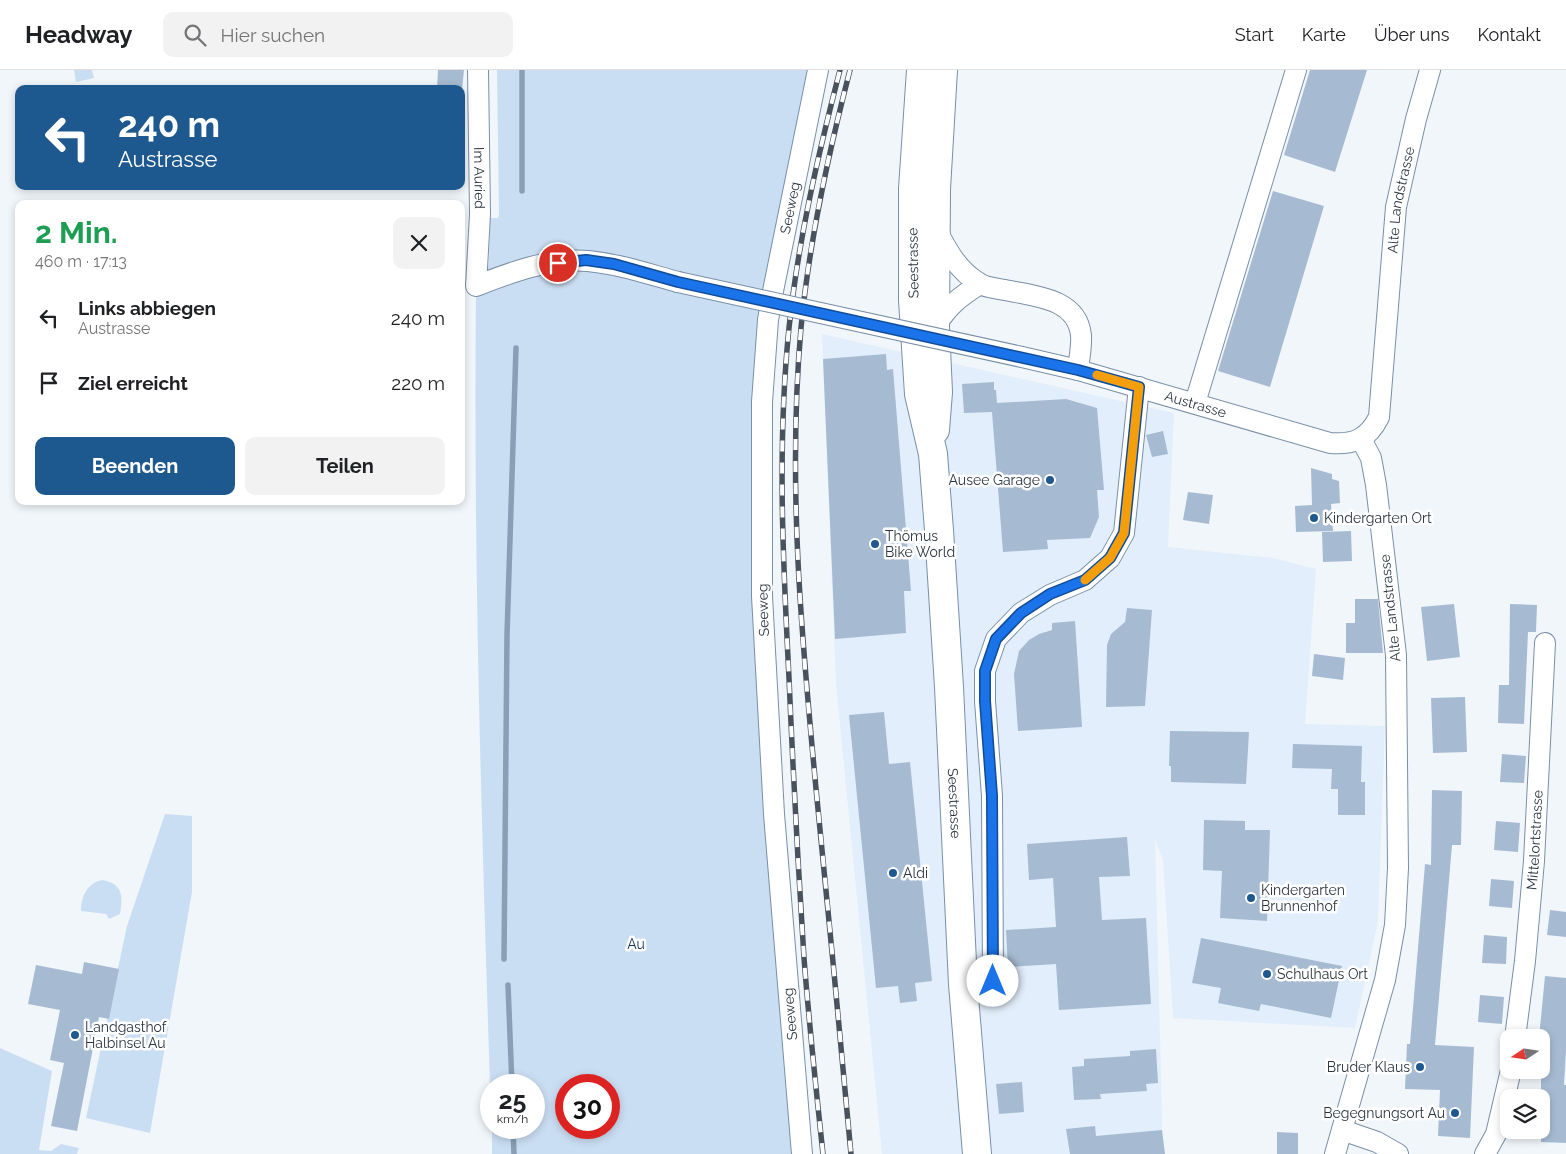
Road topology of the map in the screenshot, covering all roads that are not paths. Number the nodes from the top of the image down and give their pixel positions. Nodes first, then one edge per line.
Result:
1 (478, 70) edge
2 (818, 70) edge
3 (921, 70) edge
4 (943, 70) edge
5 (1296, 70) edge
6 (1430, 70) edge
7 (936, 228) junction
8 (980, 284) junction
9 (476, 286) joint
10 (935, 327) junction
11 (1078, 370) junction
12 (1139, 387) junction
13 (1195, 403) junction
14 (1361, 439) junction
15 (933, 454) junction
16 (1544, 644) dead end
17 (993, 981) dead end
18 (1516, 1029) edge
19 (1509, 1079) edge
20 (1342, 1130) junction
21 (802, 1154) edge
22 (977, 1154) edge
23 (1335, 1154) edge
24 (1398, 1154) edge
25 (1485, 1154) edge

1 - 9 street, Im Auried
2 - 21 street, Seeweg
3 - 15 main road, Seestrasse
4 - 7 main road, Seestrasse
5 - 13 street
6 - 14 street, Alte Landstrasse
7 - 8 street
7 - 10 main road, Seestrasse
8 - 10 street
8 - 11 street
9 - 11 street, Austrasse, bridge
10 - 15 main road, Seestrasse
11 - 12 street, Austrasse
12 - 13 street, Austrasse
12 - 17 street
13 - 14 street, Austrasse
14 - 20 street, Alte Landstrasse
15 - 22 main road, Seestrasse
16 - 18 street, Mittelortstrasse
19 - 25 street
20 - 23 street, Alte Landstrasse
20 - 24 street

